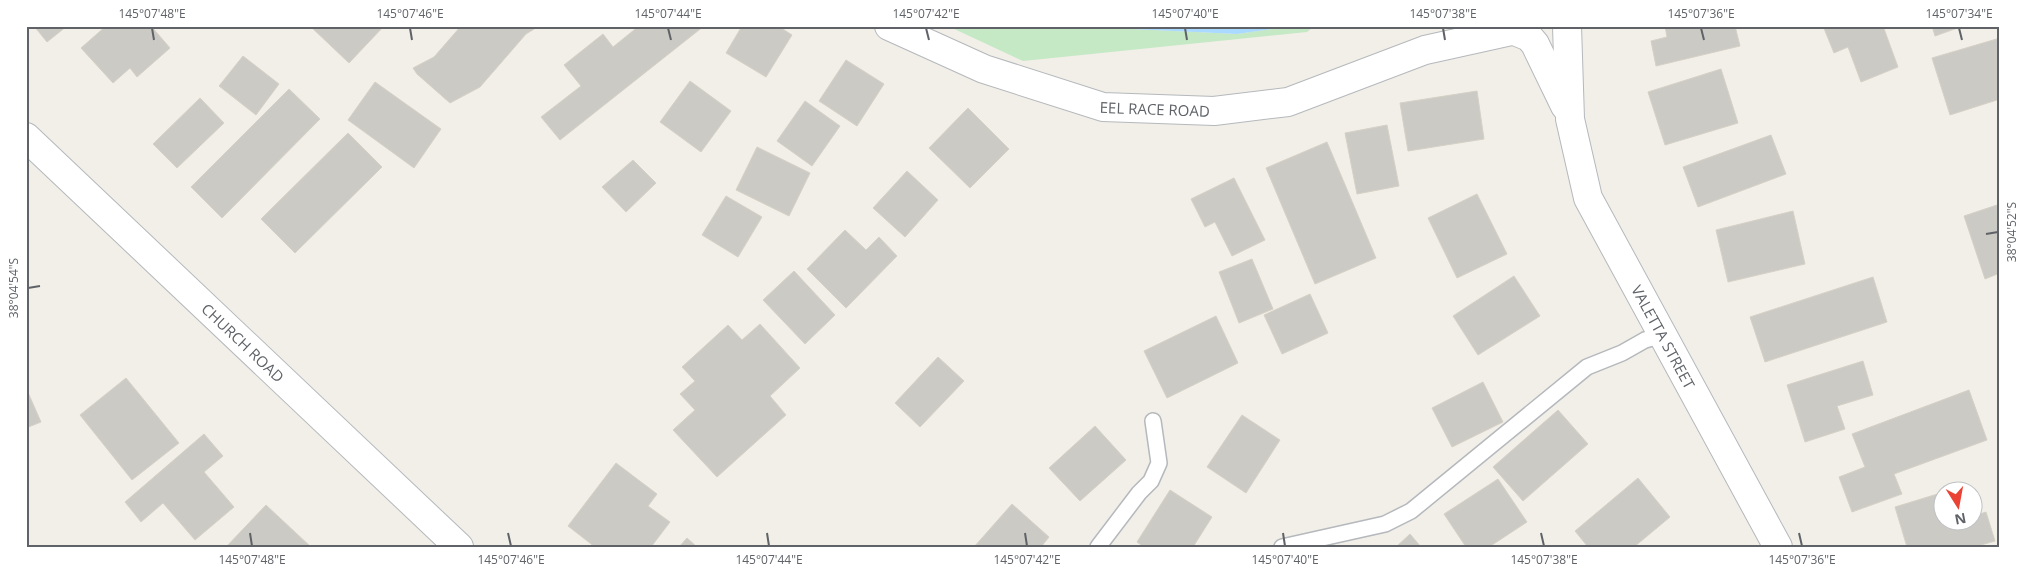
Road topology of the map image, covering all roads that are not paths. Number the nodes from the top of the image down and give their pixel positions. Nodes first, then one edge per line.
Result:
1 (889, 26) edge
2 (1461, 26) edge
3 (1553, 26) edge
4 (1567, 26) edge
5 (1510, 30) edge
6 (1425, 50) junction
7 (1570, 119) junction
8 (26, 137) edge
9 (1662, 335) junction
10 (1153, 421) dead end
11 (459, 547) edge
12 (1098, 547) edge
13 (1282, 547) edge
14 (1778, 547) edge

1 - 6 street, EEL RACE ROAD
2 - 6 street, EEL RACE ROAD
3 - 5 street
4 - 7 street, VALETTA STREET
5 - 6 street, EEL RACE ROAD
5 - 7 street, VALETTA STREET
7 - 9 street, VALETTA STREET
8 - 11 street, CHURCH ROAD
9 - 13 lane
9 - 14 street, VALETTA STREET
10 - 12 lane

